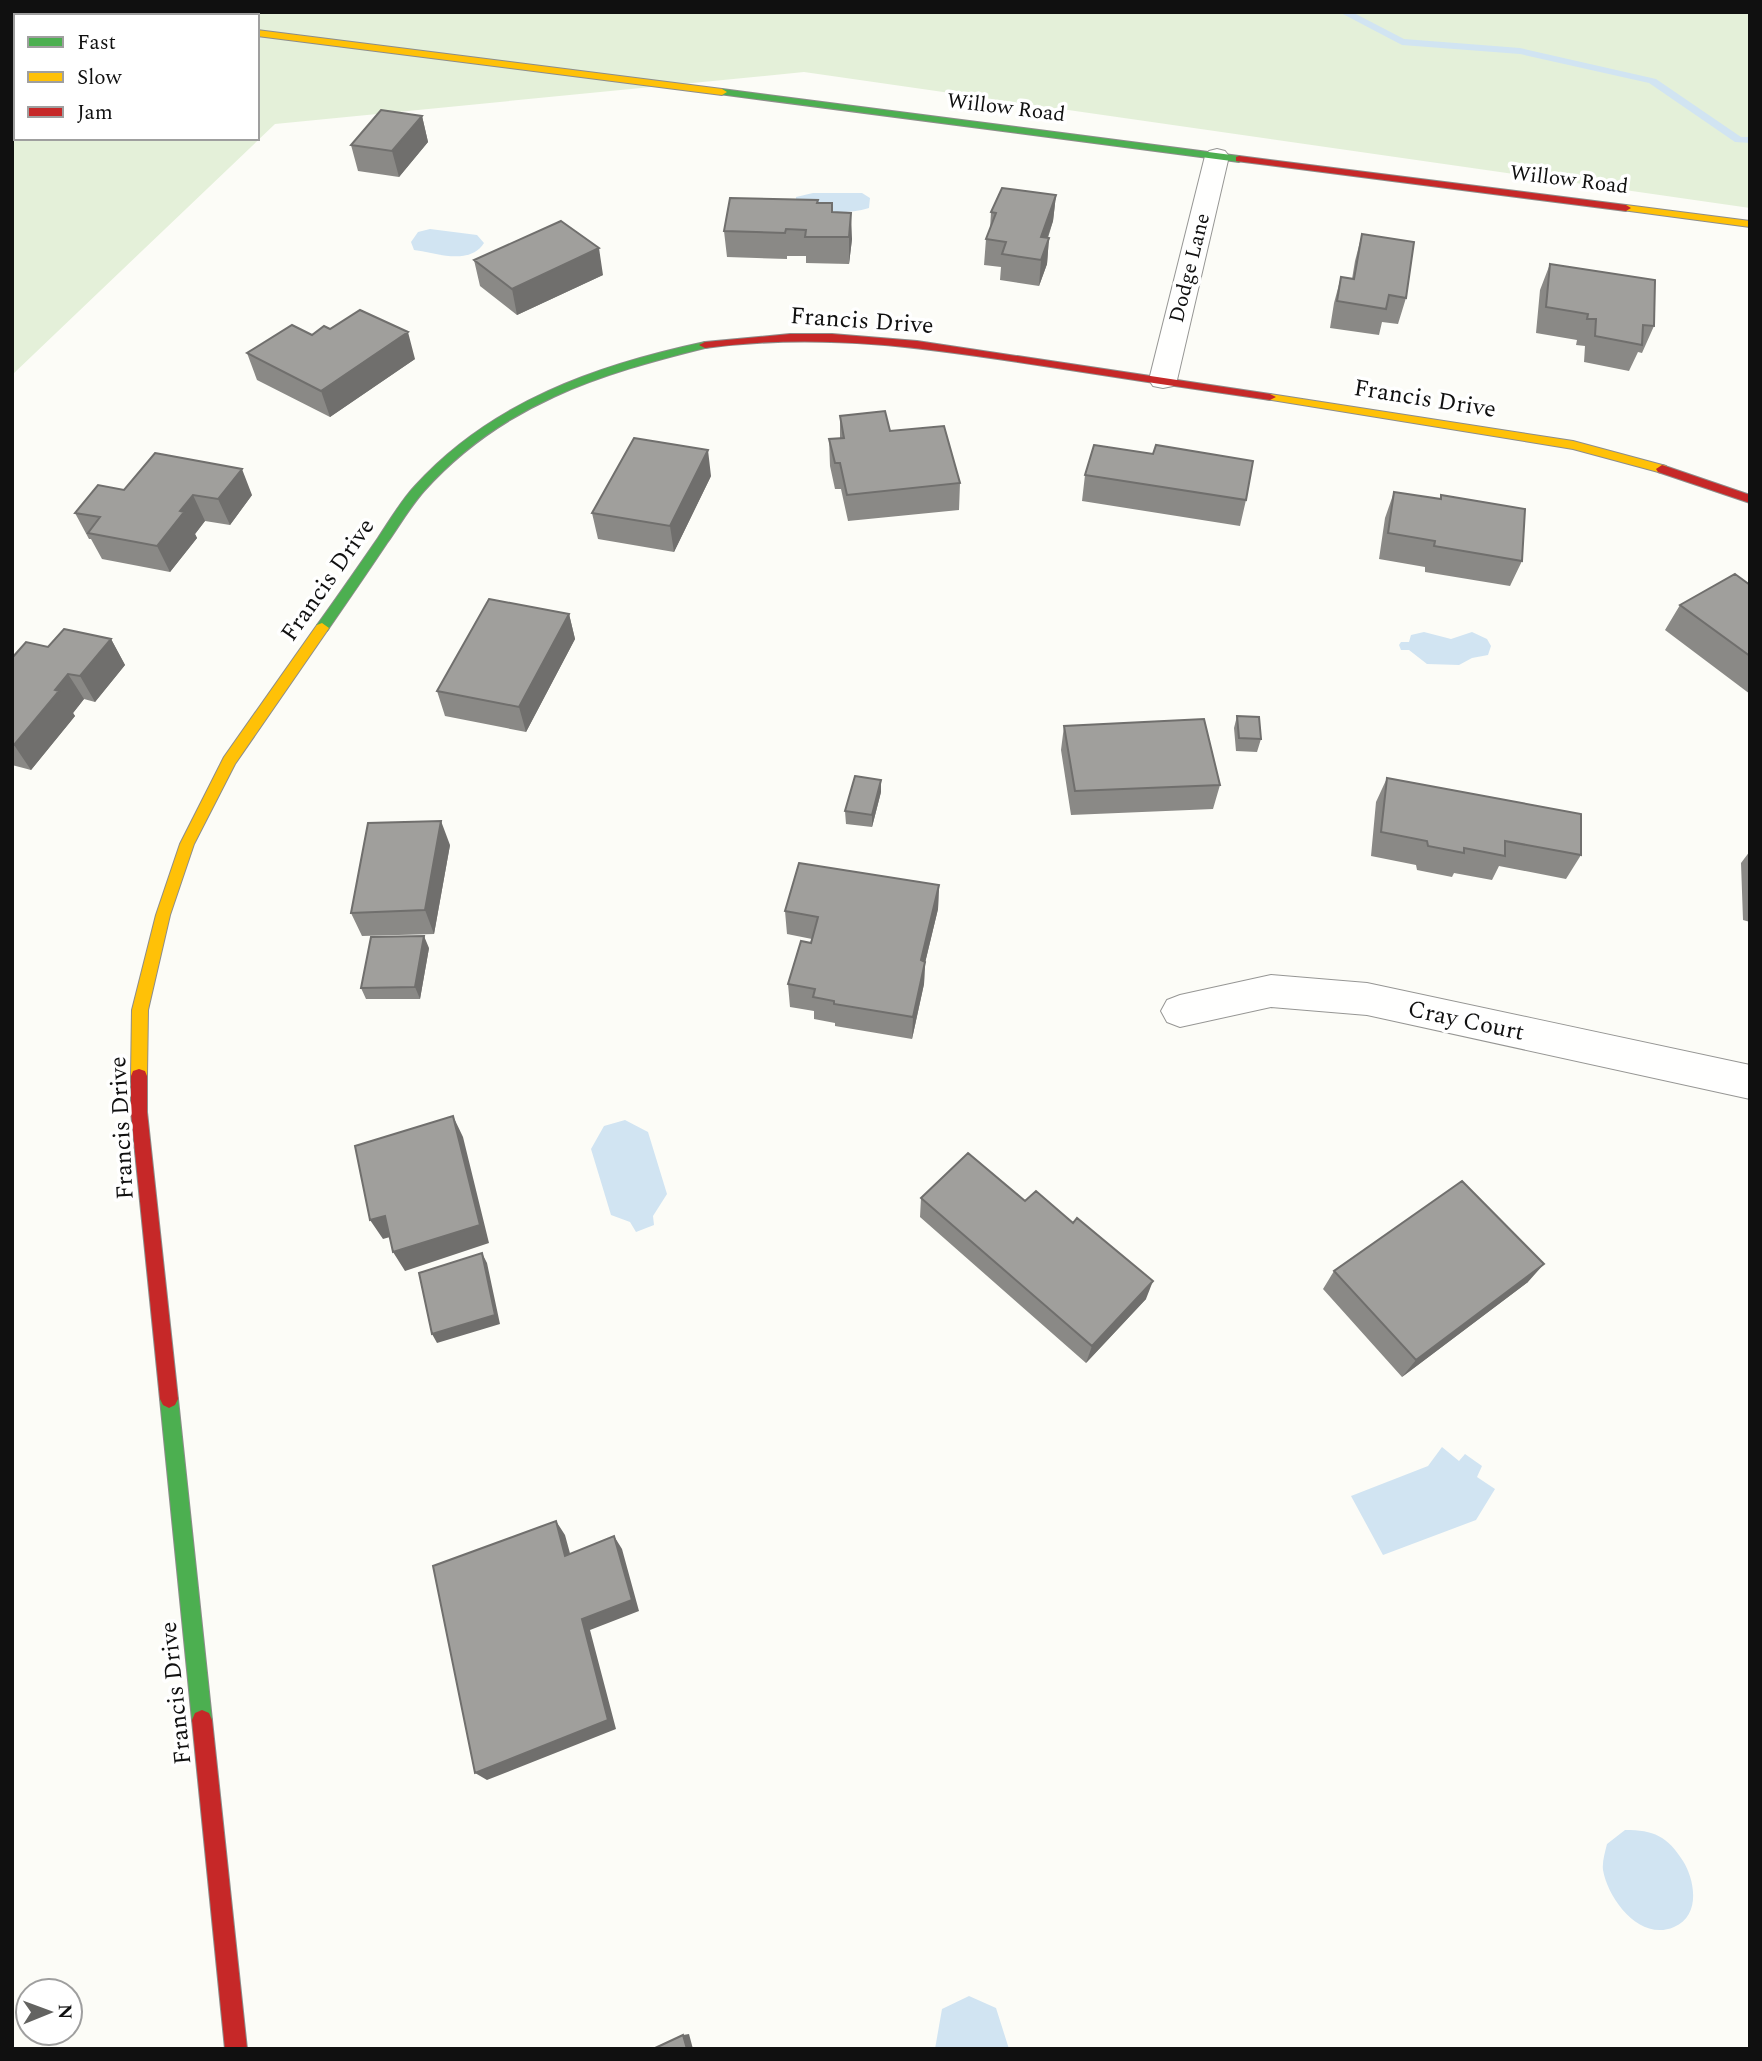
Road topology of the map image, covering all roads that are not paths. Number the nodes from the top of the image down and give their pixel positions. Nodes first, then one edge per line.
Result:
1 (259, 33) edge
2 (1217, 156) junction
3 (1750, 224) edge
4 (1163, 380) junction
5 (1750, 499) edge
6 (1180, 1011) dead end
7 (1750, 1082) edge
8 (236, 2049) edge

1 - 2 street, Willow Road
2 - 3 street, Willow Road
2 - 4 street, Dodge Lane
4 - 5 street, Francis Drive
4 - 8 street, Francis Drive
6 - 7 street, Cray Court

